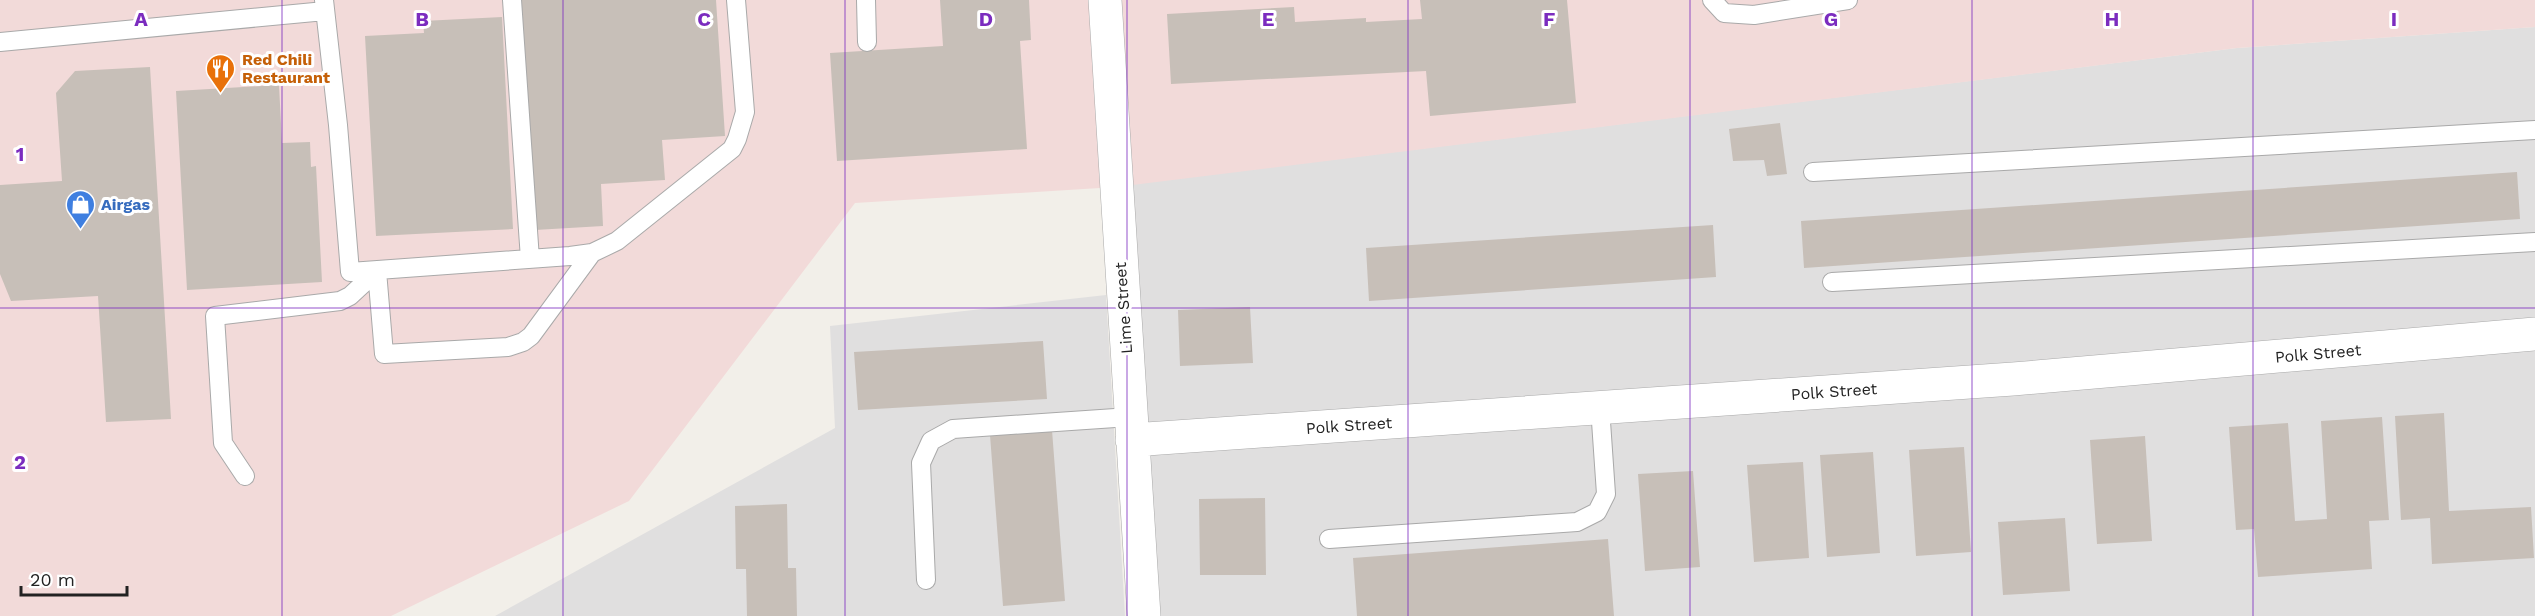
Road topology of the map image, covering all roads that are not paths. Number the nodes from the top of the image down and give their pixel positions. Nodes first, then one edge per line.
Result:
1 (512, 0) edge
2 (736, 0) edge
3 (866, 0) edge
4 (1105, 0) edge
5 (1712, 0) edge
6 (1848, 0) edge
7 (324, 5) edge
8 (0, 42) edge
9 (867, 42) dead end
10 (2535, 130) edge
11 (1813, 172) dead end
12 (2535, 242) edge
13 (592, 253) junction
14 (530, 259) junction
15 (377, 271) junction
16 (1832, 282) dead end
17 (2535, 334) edge
18 (1600, 407) junction
19 (1131, 428) junction
20 (244, 476) dead end
21 (1329, 539) dead end
22 (926, 580) dead end
23 (1144, 616) edge

1 - 14 lane
2 - 13 lane
3 - 9 lane
4 - 19 street, Lime Street
5 - 6 lane
7 - 8 lane
7 - 15 lane
10 - 11 lane
12 - 16 lane
13 - 14 lane
13 - 15 lane
14 - 15 lane
15 - 20 lane
17 - 18 street, Polk Street
18 - 19 street, Polk Street
18 - 21 lane
19 - 22 lane
19 - 23 street, Lime Street

